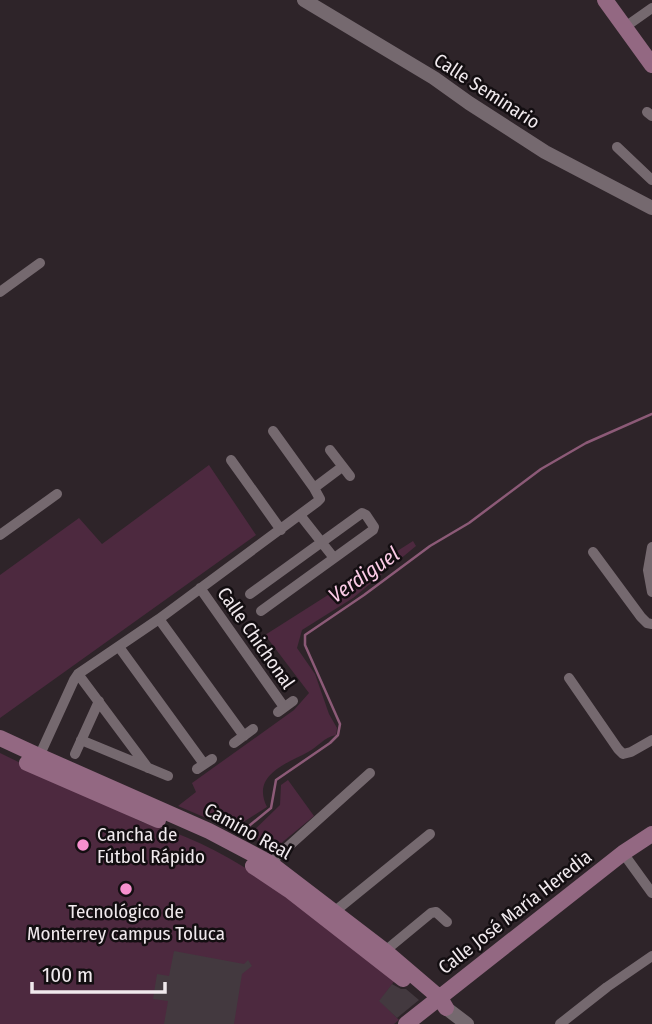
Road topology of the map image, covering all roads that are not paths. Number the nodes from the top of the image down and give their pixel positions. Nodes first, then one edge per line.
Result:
1 (304, 0) edge
2 (605, 0) edge
3 (652, 8) edge
4 (625, 27) junction
5 (652, 65) edge
6 (617, 146) dead end
7 (652, 180) edge
8 (652, 208) edge
9 (40, 262) dead end
10 (0, 292) edge
11 (273, 431) dead end
12 (330, 450) dead end
13 (231, 460) dead end
14 (342, 467) junction
15 (350, 476) dead end
16 (314, 488) junction
17 (57, 494) dead end
18 (300, 515) junction
19 (281, 530) junction
20 (0, 535) edge
21 (320, 542) junction
22 (652, 547) edge
23 (593, 552) dead end
24 (334, 558) junction
25 (200, 588) junction
26 (652, 592) edge
27 (271, 603) junction
28 (261, 611) dead end
29 (159, 619) junction
30 (652, 624) edge
31 (120, 647) junction
32 (78, 674) junction
33 (569, 678) dead end
34 (99, 701) junction
35 (285, 706) dead end
36 (0, 738) edge
37 (81, 740) junction
38 (652, 740) edge
39 (234, 743) dead end
40 (0, 750) edge
41 (75, 754) dead end
42 (37, 762) junction
43 (204, 764) dead end
44 (148, 768) junction
45 (370, 773) dead end
46 (168, 776) dead end
47 (430, 834) dead end
48 (652, 834) edge
49 (623, 853) junction
50 (270, 863) junction
51 (292, 886) junction
52 (652, 893) edge
53 (334, 912) junction
54 (447, 922) dead end
55 (385, 951) junction
56 (652, 956) edge
57 (439, 1003) junction
58 (406, 1024) edge
59 (467, 1024) edge
60 (560, 1024) edge

1 - 8 street, Calle Seminario
2 - 4 main road
3 - 4 street
4 - 5 main road
6 - 7 street
9 - 10 street
11 - 16 street
12 - 14 street
13 - 19 street
14 - 15 street
14 - 16 street
16 - 18 street
17 - 20 street
18 - 19 street
18 - 21 street
19 - 25 street
21 - 24 street
21 - 24 street
21 - 27 street
22 - 26 street
23 - 30 street
24 - 27 street
25 - 29 street
25 - 35 street, Calle Chichonal
27 - 28 street
29 - 31 street
29 - 39 street
31 - 32 street
31 - 43 street
32 - 34 street
32 - 42 street
33 - 38 street
34 - 37 street
34 - 44 street
36 - 42 main road, Camino Real
37 - 41 street
37 - 44 street
40 - 42 main road, Camino Real
42 - 50 main road, Camino Real
42 - 51 main road, Camino Real
44 - 46 street
45 - 50 street
47 - 53 street
48 - 49 main road, Calle José María Heredia
49 - 52 street
49 - 57 main road, Calle José María Heredia
50 - 51 main road, Camino Real
51 - 53 main road, Camino Real
51 - 57 main road, Camino Real
53 - 55 main road, Camino Real
54 - 55 street
55 - 57 main road, Camino Real
56 - 60 street
57 - 58 main road, Calle José María Heredia
57 - 59 street, Camino Real

